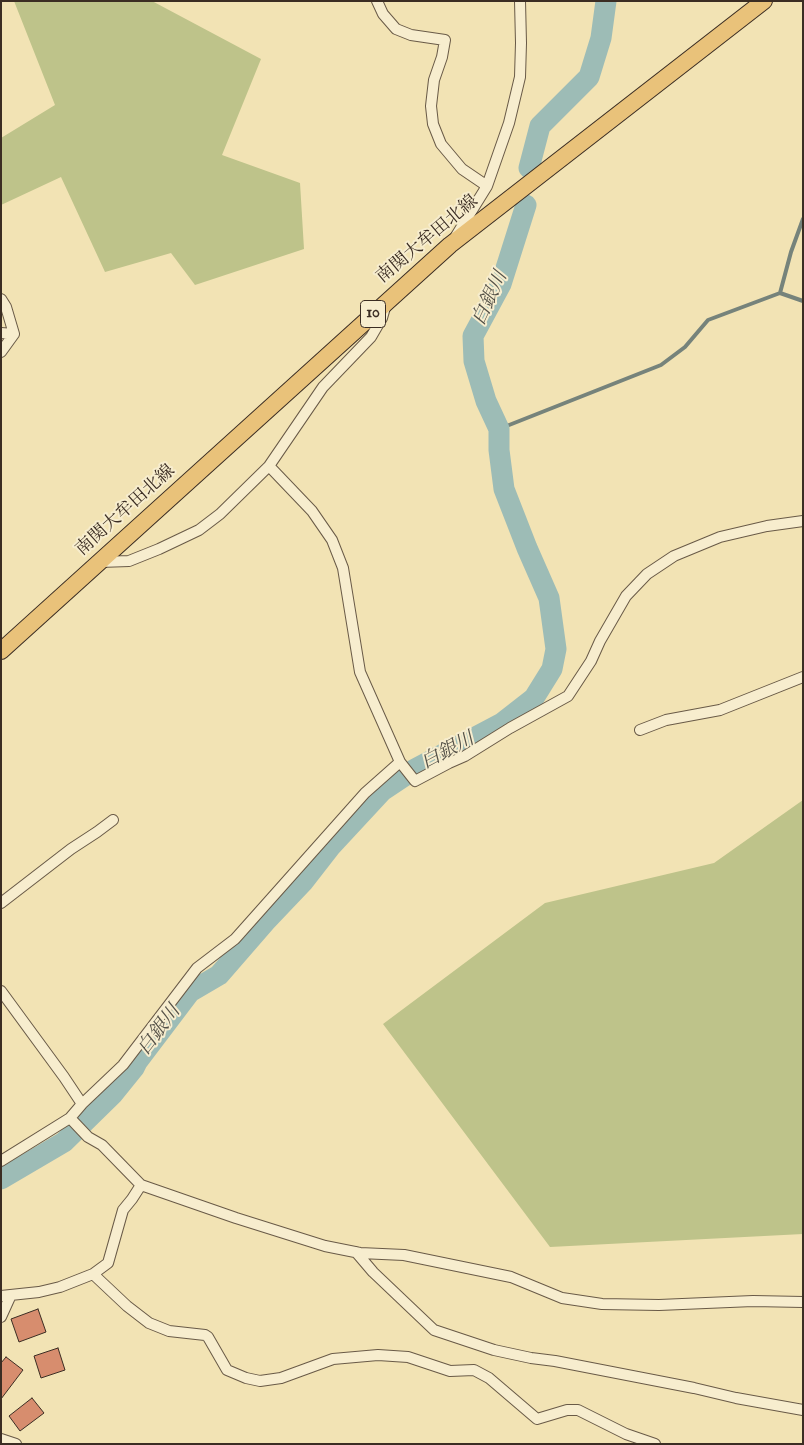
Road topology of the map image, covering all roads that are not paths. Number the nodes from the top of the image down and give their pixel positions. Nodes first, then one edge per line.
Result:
1 (377, 1) edge
2 (520, 1) edge
3 (764, 1) edge
4 (487, 186) junction
5 (450, 245) junction
6 (1, 299) edge
7 (387, 301) junction
8 (1, 333) edge
9 (14, 334) junction
10 (1, 352) edge
11 (269, 466) junction
12 (803, 521) edge
13 (100, 562) junction
14 (1, 651) edge
15 (803, 677) edge
16 (640, 730) dead end
17 (402, 765) junction
18 (113, 820) dead end
19 (1, 903) edge
20 (1, 991) edge
21 (82, 1104) junction
22 (70, 1118) junction
23 (1, 1161) edge
24 (141, 1185) junction
25 (356, 1252) junction
26 (94, 1274) junction
27 (6, 1295) edge
28 (803, 1302) edge
29 (1, 1317) edge
30 (803, 1410) edge
31 (1, 1439) edge
32 (16, 1444) edge
33 (654, 1444) edge

1 - 4 street
2 - 4 street
3 - 5 main road, 南関大牟田北線 / 10
4 - 5 street
5 - 7 main road, 南関大牟田北線 / 10
6 - 9 street
7 - 11 street
7 - 13 main road, 南関大牟田北線 / 10
8 - 9 street
9 - 10 street
11 - 13 street
11 - 17 street
12 - 17 street
13 - 14 main road, 南関大牟田北線 / 10
15 - 16 street
17 - 21 street
18 - 19 street
20 - 21 street
21 - 22 street
22 - 23 street
22 - 24 street
24 - 25 street
24 - 26 street
25 - 28 street
25 - 30 street
26 - 27 street
26 - 33 street
27 - 29 street
31 - 32 street

